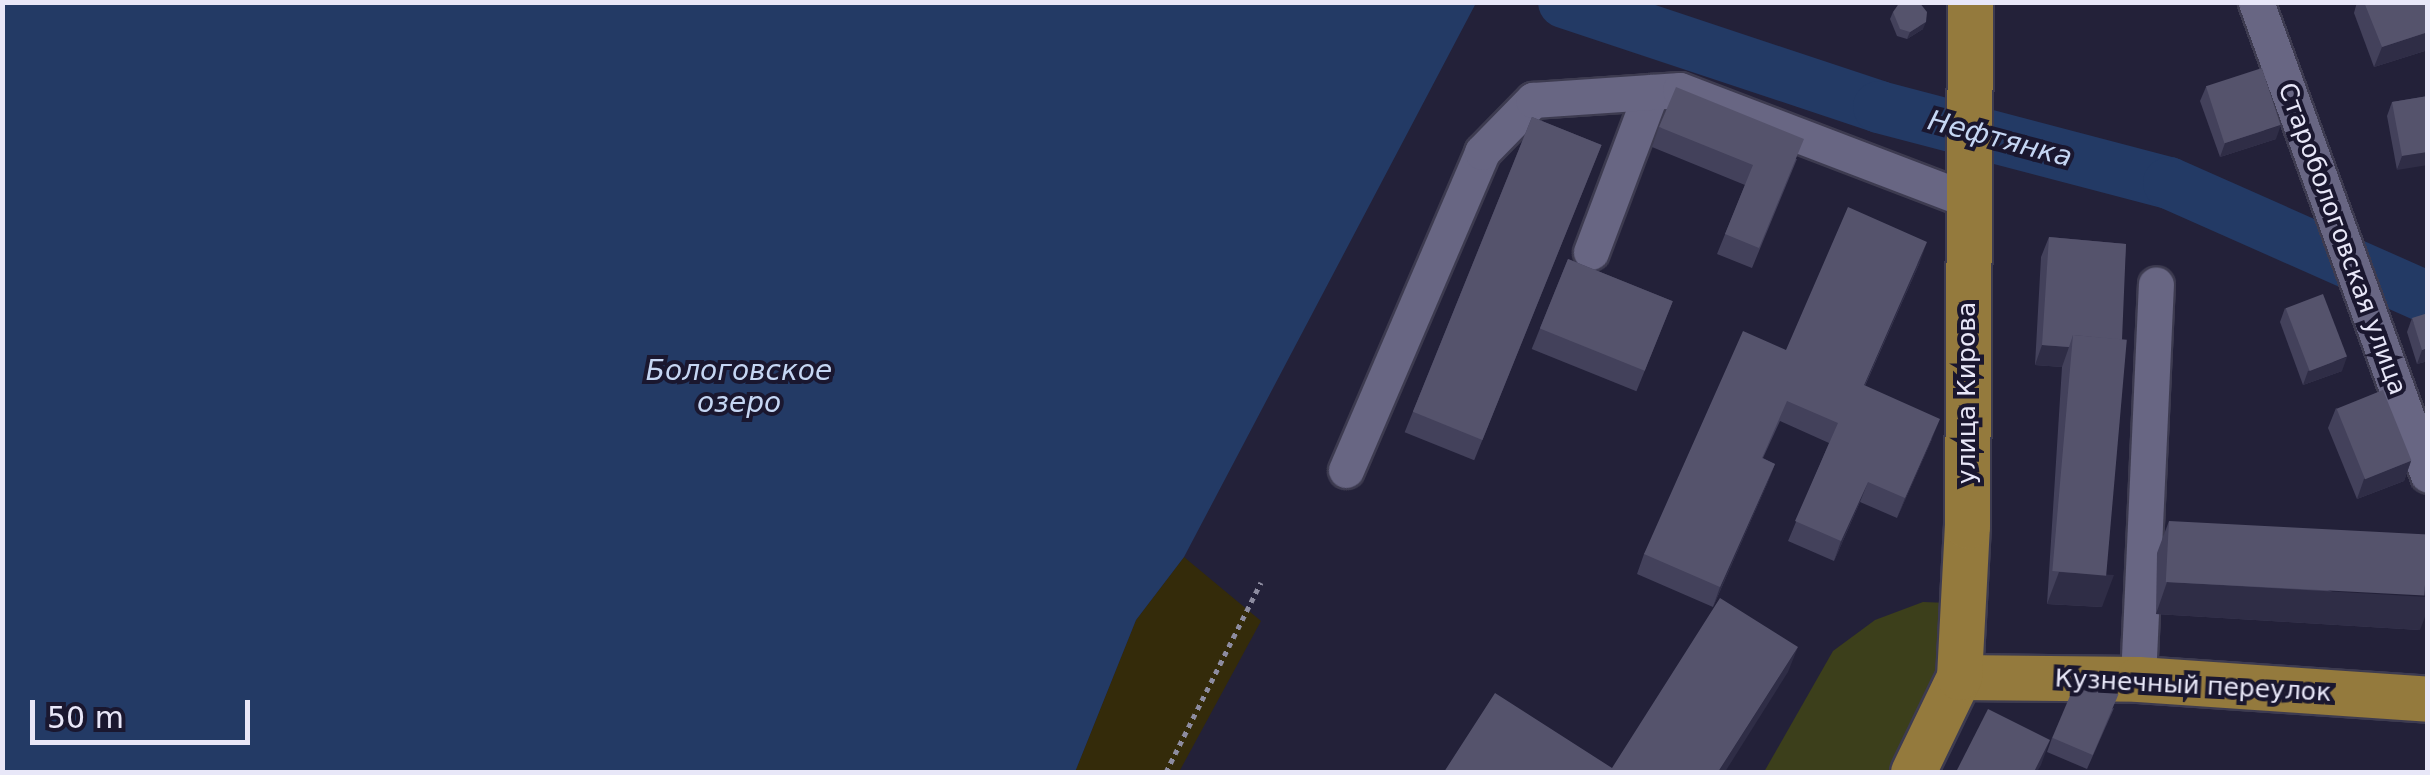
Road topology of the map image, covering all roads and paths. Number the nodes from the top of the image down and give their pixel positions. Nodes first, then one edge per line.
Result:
1 (2256, 2) edge
2 (1970, 11) edge
3 (1651, 92) junction
4 (1966, 180) junction
5 (1591, 252) dead end
6 (2156, 284) dead end
7 (1346, 470) dead end
8 (2428, 475) edge
9 (1261, 582) dead end
10 (1959, 677) junction
11 (2138, 679) junction
12 (2428, 698) edge
13 (1166, 772) edge
14 (1914, 772) edge

1 - 8 street, Старобологовская улица
2 - 4 main road, улица Кирова
3 - 4 street
3 - 5 street
3 - 7 street
4 - 10 main road, улица Кирова
6 - 11 street
9 - 13 path
10 - 11 main road, Кузнечный переулок
10 - 14 main road, улица Кирова
11 - 12 main road, Кузнечный переулок

